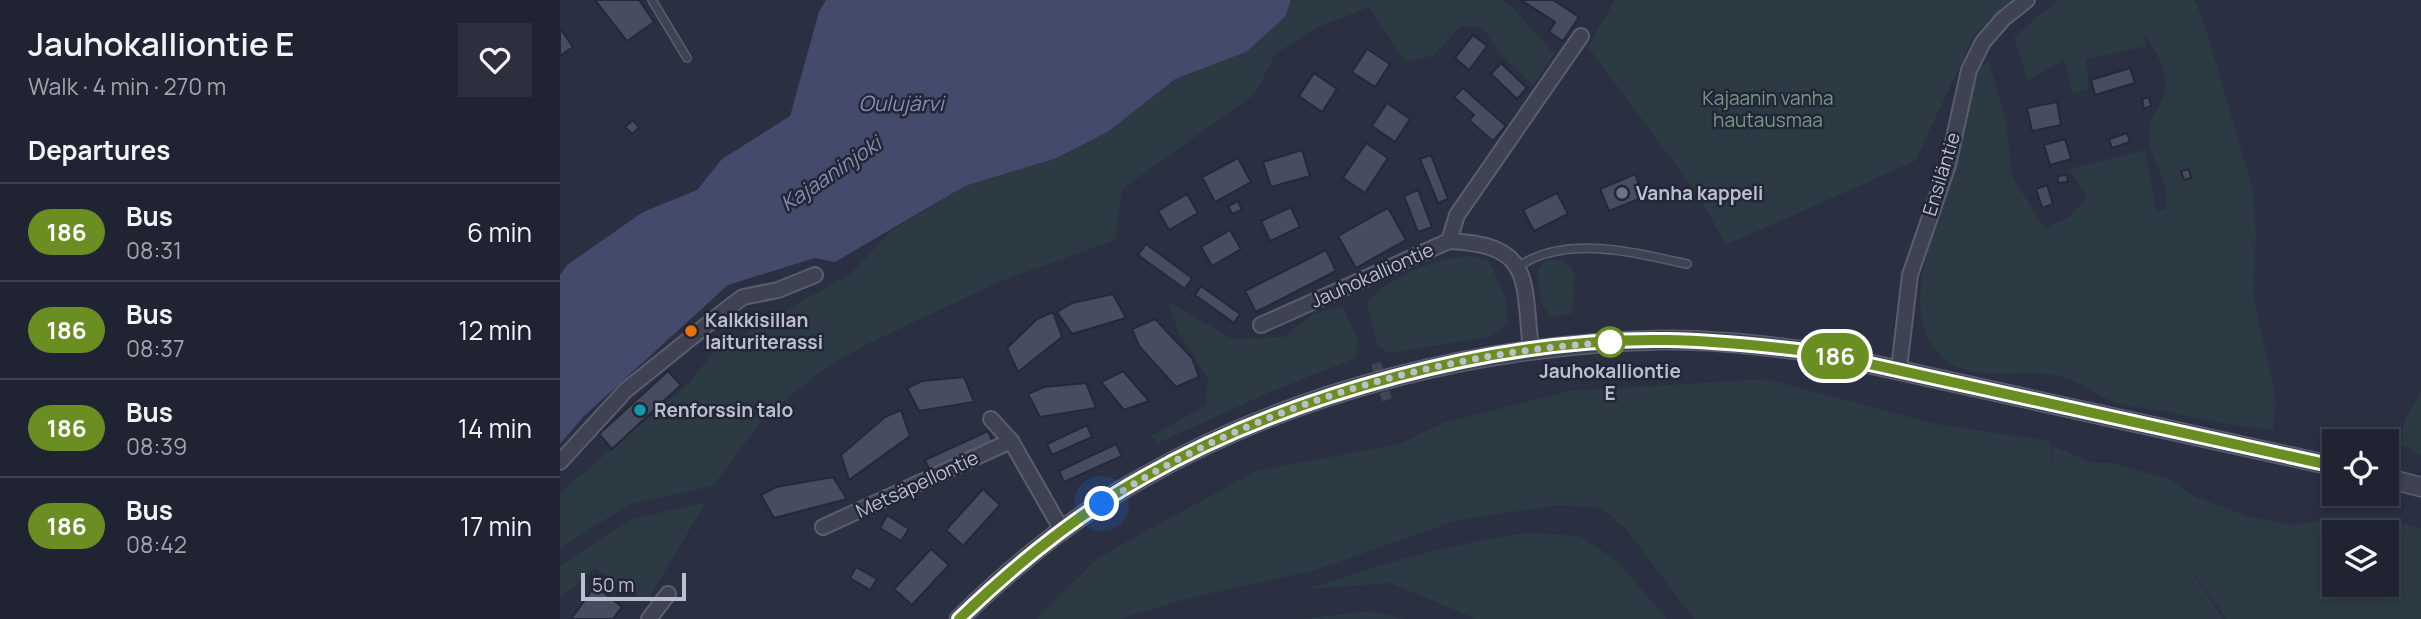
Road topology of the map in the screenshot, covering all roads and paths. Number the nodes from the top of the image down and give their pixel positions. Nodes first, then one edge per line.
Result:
1 (652, 0) edge
2 (2027, 0) edge
3 (1581, 36) dead end
4 (687, 58) dead end
5 (1449, 241) junction
6 (1687, 264) dead end
7 (1519, 266) junction
8 (816, 275) dead end
9 (1261, 325) dead end
10 (1531, 351) junction
11 (1899, 369) junction
12 (991, 419) dead end
13 (1011, 441) junction
14 (560, 462) edge
15 (2322, 463) edge
16 (2399, 481) edge
17 (2421, 487) edge
18 (823, 527) dead end
19 (1063, 532) junction
20 (668, 594) dead end
21 (649, 619) edge
22 (959, 619) edge

1 - 4 lane
2 - 11 street, Ensiläntie
3 - 5 street
5 - 7 street, Jauhokalliontie
5 - 9 street, Jauhokalliontie
6 - 7 lane
7 - 10 street
8 - 14 street
10 - 11 street
10 - 19 street
11 - 15 street
12 - 13 street
13 - 18 street, Metsäpellontie
13 - 19 street
16 - 17 street
19 - 22 street
20 - 21 street

